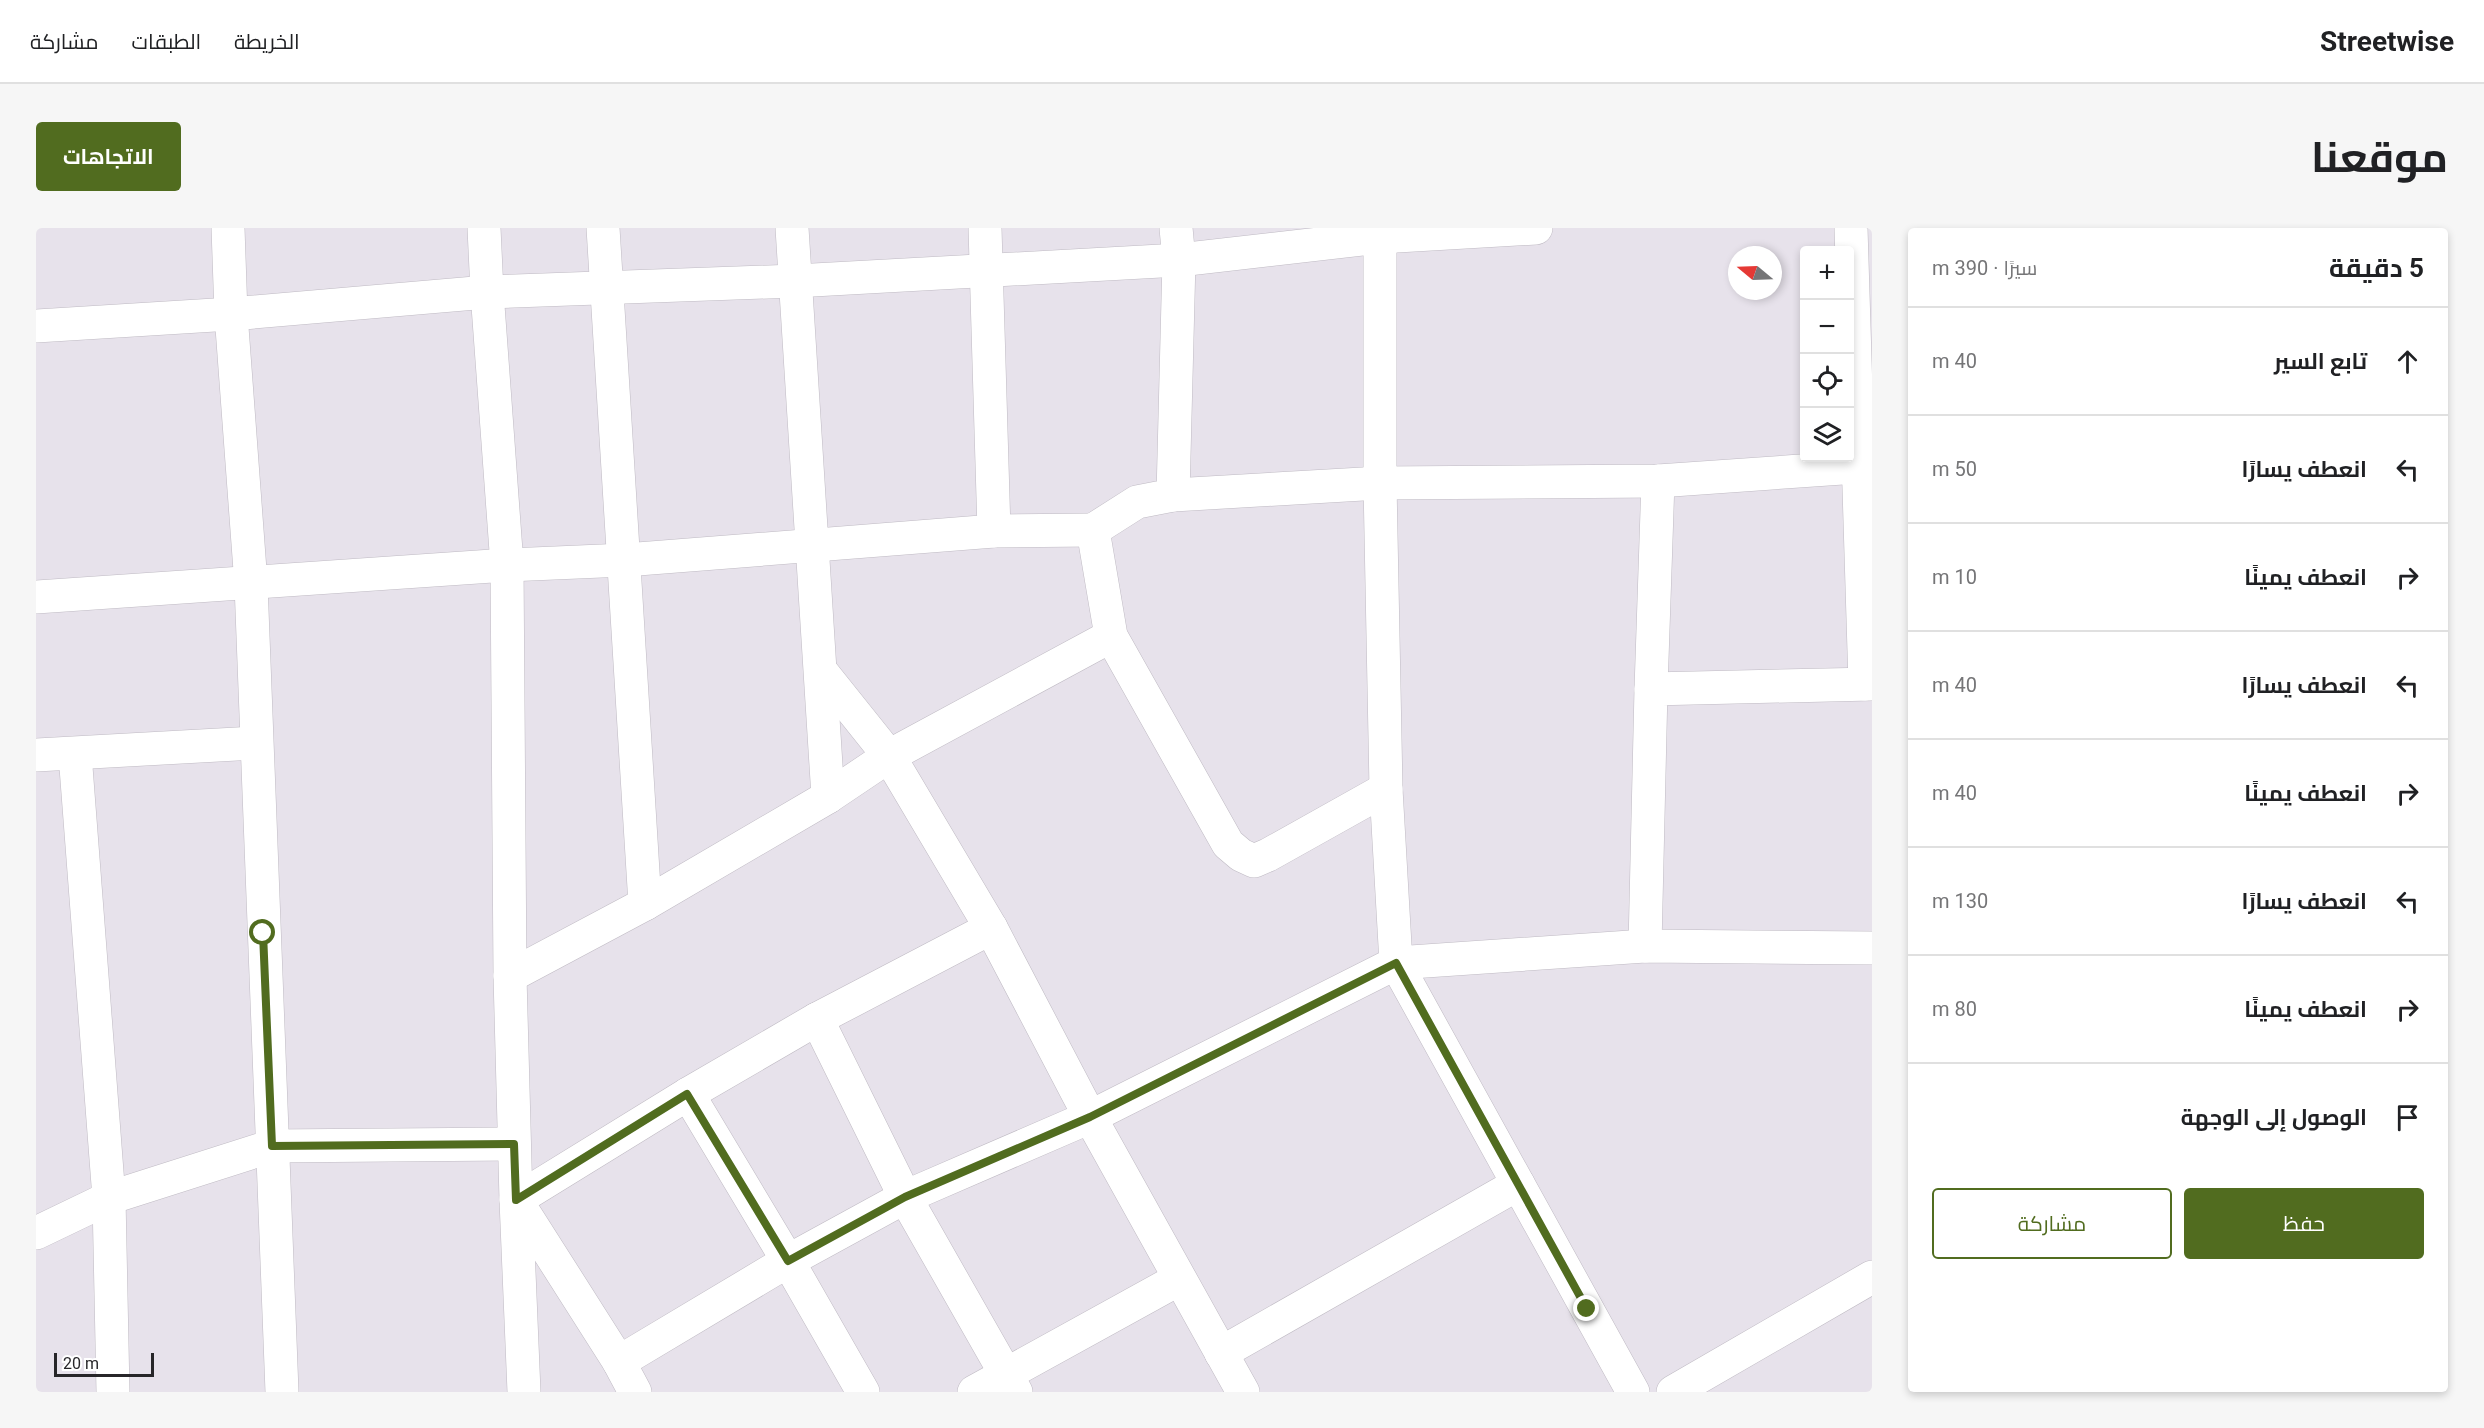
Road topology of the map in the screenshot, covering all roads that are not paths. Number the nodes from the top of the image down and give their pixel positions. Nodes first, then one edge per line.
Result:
1 (228, 228) edge
2 (484, 228) edge
3 (603, 228) edge
4 (792, 228) edge
5 (985, 228) edge
6 (1536, 228) edge
7 (1851, 228) edge
8 (1380, 233) edge
9 (1177, 244) edge
10 (987, 270) junction
11 (795, 281) junction
12 (606, 290) junction
13 (487, 292) junction
14 (231, 314) junction
15 (36, 326) edge
16 (1857, 467) junction
17 (1658, 481) junction
18 (1380, 483) junction
19 (1173, 495) junction
20 (1093, 530) junction
21 (994, 531) junction
22 (814, 544) junction
23 (625, 560) junction
24 (507, 564) junction
25 (251, 584) junction
26 (36, 597) edge
27 (1111, 636) junction
28 (821, 671) junction
29 (1868, 684) edge
30 (1652, 690) junction
31 (255, 743) junction
32 (36, 754) edge
33 (75, 754) junction
34 (889, 756) junction
35 (1386, 789) junction
36 (828, 797) junction
37 (645, 904) junction
38 (991, 928) junction
39 (1645, 946) junction
40 (1872, 948) edge
41 (1396, 963) junction
42 (510, 976) junction
43 (817, 1019) junction
44 (687, 1094) junction
45 (1090, 1117) junction
46 (514, 1144) junction
47 (272, 1146) junction
48 (1518, 1184) junction
49 (905, 1197) junction
50 (109, 1198) junction
51 (516, 1200) junction
52 (36, 1233) edge
53 (788, 1261) junction
54 (1872, 1277) edge
55 (1179, 1279) junction
56 (1221, 1353) junction
57 (619, 1362) junction
58 (1012, 1384) edge
59 (113, 1392) edge
60 (282, 1392) edge
61 (524, 1392) edge
62 (635, 1392) edge
63 (863, 1392) edge
64 (974, 1392) edge
65 (1243, 1392) edge
66 (1633, 1392) edge
67 (1673, 1392) edge

1 - 14 street
2 - 13 street
3 - 12 street
4 - 11 street
5 - 10 street
6 - 8 street
7 - 16 street
8 - 9 street
8 - 18 street
9 - 10 street
9 - 19 street
10 - 11 street
10 - 21 street
11 - 12 street
11 - 22 street
12 - 13 street
12 - 23 street
13 - 14 street
13 - 24 street
14 - 15 street
14 - 25 street
16 - 17 street
16 - 29 street
17 - 18 street
17 - 30 street
18 - 19 street
18 - 35 street
19 - 20 street
20 - 21 street
20 - 27 street
21 - 22 street
22 - 23 street
22 - 28 street
23 - 24 street
23 - 37 street
24 - 25 street
24 - 42 street
25 - 26 street
25 - 31 street
27 - 34 street
27 - 35 street
28 - 34 street
28 - 36 street
29 - 30 street
30 - 39 street
31 - 33 street
31 - 47 street
32 - 33 street
33 - 50 street
34 - 36 street
34 - 38 street
35 - 41 street
36 - 37 street
37 - 42 street
38 - 43 street
38 - 45 street
39 - 40 street
39 - 41 street
41 - 45 street
41 - 48 street
42 - 46 street
43 - 44 street
43 - 49 street
44 - 51 street
44 - 53 street
45 - 49 street
45 - 55 street
46 - 47 street
46 - 51 street
47 - 50 street
47 - 60 street
48 - 56 street
48 - 66 street
49 - 53 street
49 - 58 street
50 - 52 street
50 - 59 street
51 - 57 street
51 - 61 street
53 - 57 street
53 - 63 street
54 - 67 street
55 - 56 street
55 - 58 street
56 - 65 street
57 - 62 street
58 - 64 street

